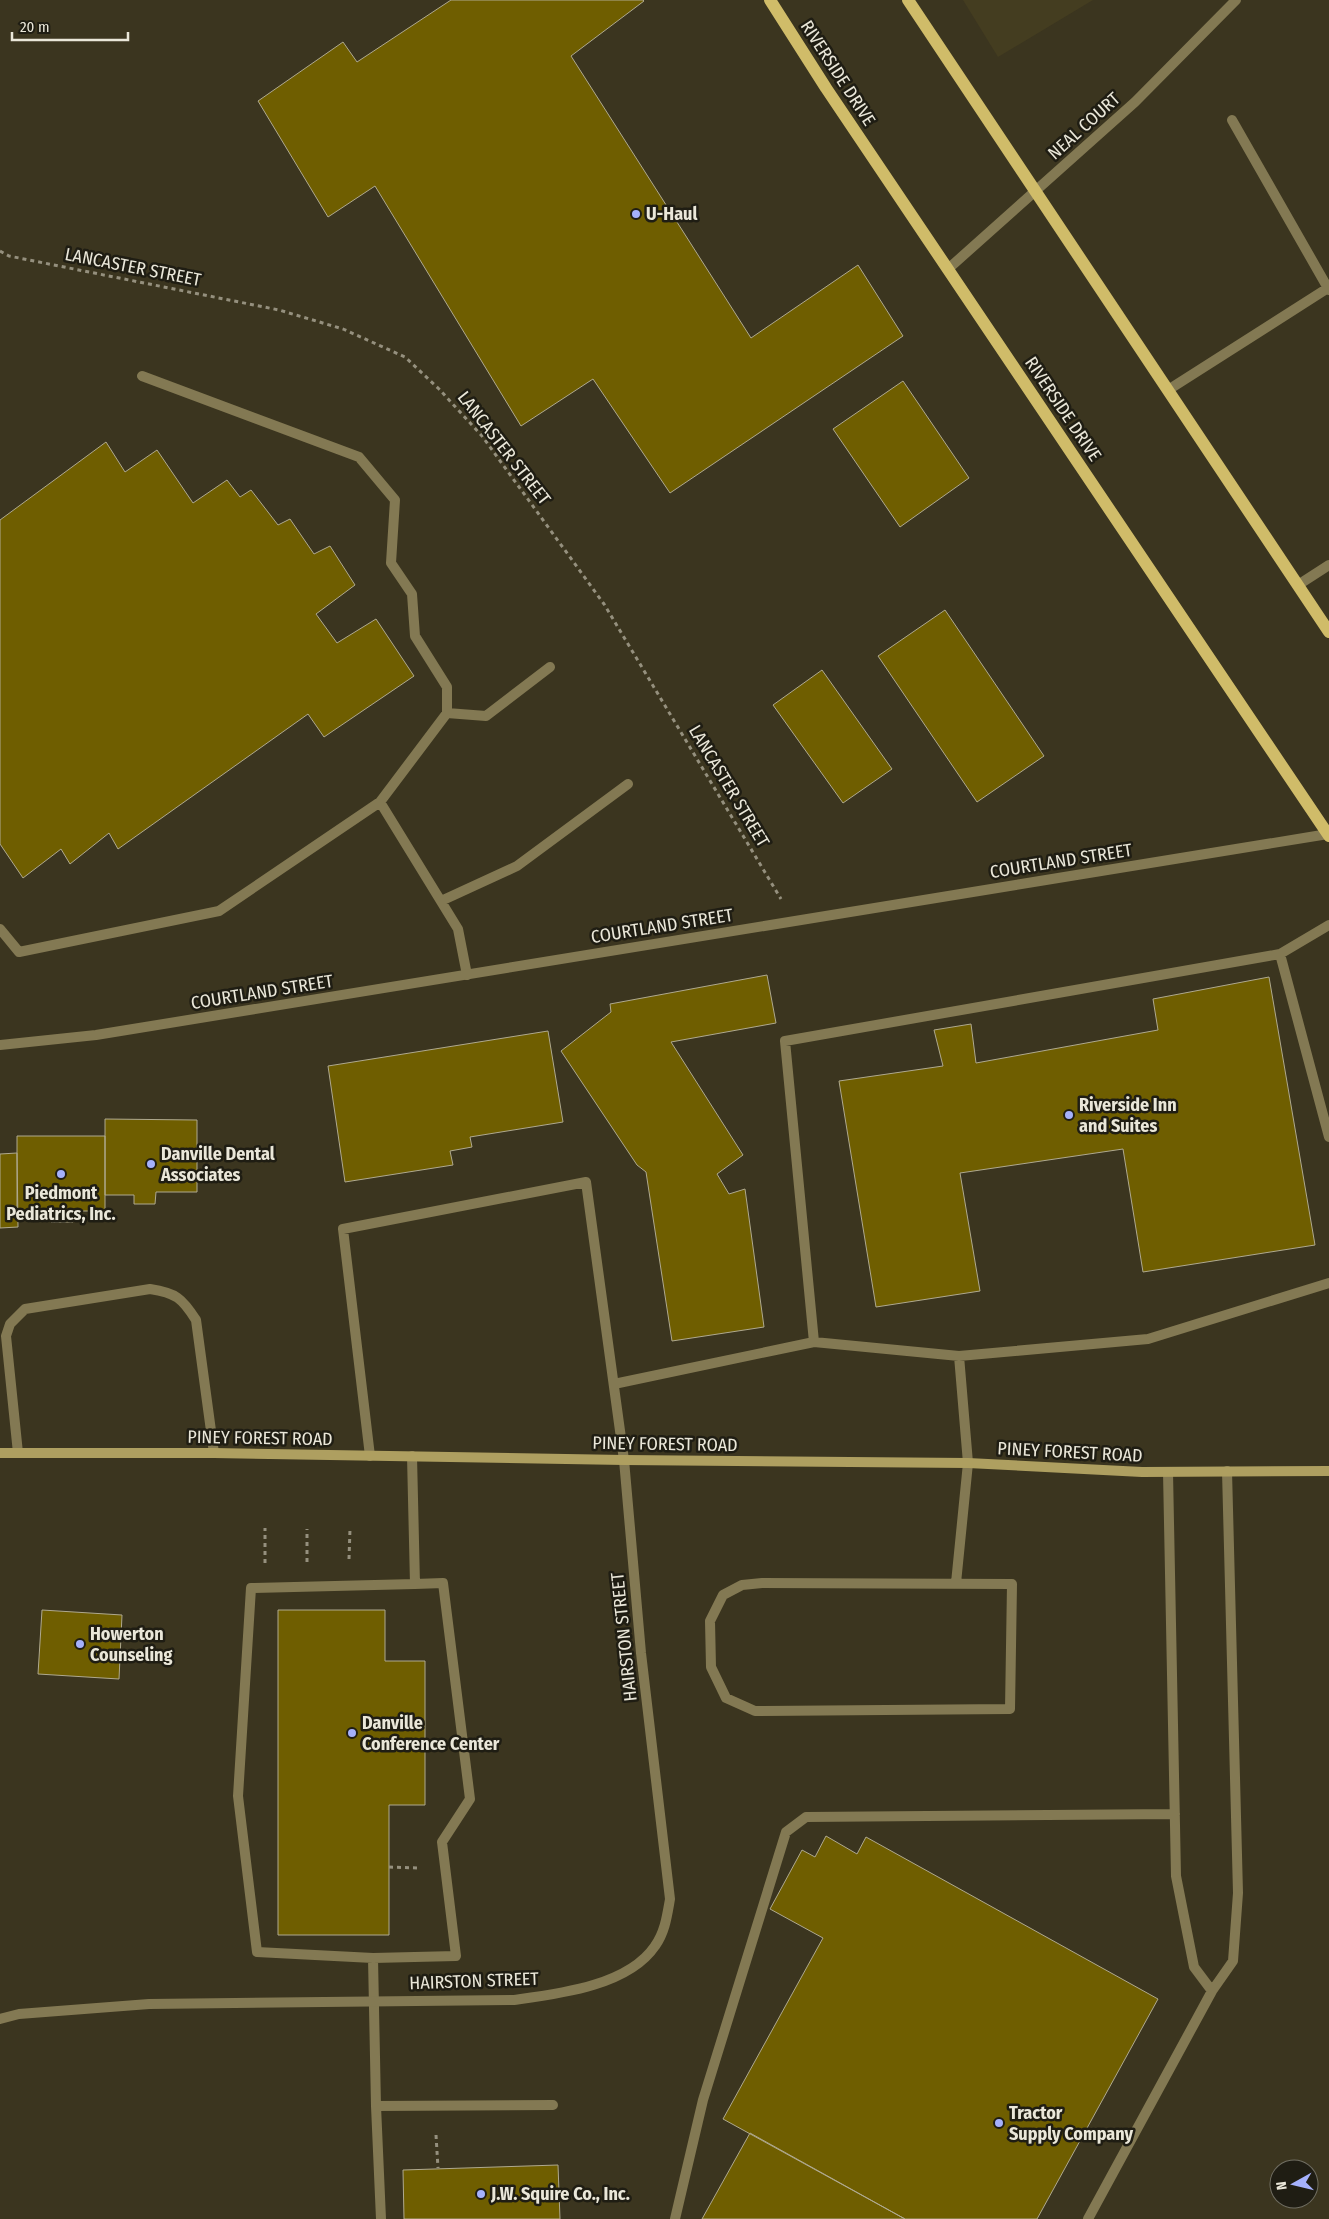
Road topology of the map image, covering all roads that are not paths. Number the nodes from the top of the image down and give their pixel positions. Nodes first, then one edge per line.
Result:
1 (770, 0) edge
2 (908, 0) edge
3 (1236, 0) edge
4 (1232, 120) dead end
5 (1036, 191) junction
6 (948, 270) junction
7 (1328, 289) edge
8 (142, 376) dead end
9 (1168, 390) junction
10 (1329, 565) edge
11 (1298, 585) junction
12 (1329, 632) edge
13 (550, 667) dead end
14 (447, 713) junction
15 (628, 784) dead end
16 (380, 802) junction
17 (1328, 835) edge
18 (441, 901) junction
19 (1329, 925) edge
20 (0, 929) edge
21 (1280, 954) junction
22 (467, 974) junction
23 (0, 1045) edge
24 (1329, 1137) edge
25 (1329, 1283) edge
26 (814, 1342) junction
27 (959, 1356) junction
28 (614, 1384) junction
29 (0, 1453) edge
30 (18, 1453) junction
31 (214, 1453) junction
32 (370, 1456) junction
33 (412, 1456) junction
34 (624, 1460) junction
35 (968, 1463) junction
36 (1329, 1471) edge
37 (1168, 1472) junction
38 (1227, 1472) junction
39 (956, 1583) junction
40 (415, 1584) junction
41 (1175, 1814) junction
42 (373, 1958) junction
43 (1212, 1991) junction
44 (373, 2000) junction
45 (0, 2019) edge
46 (553, 2105) dead end
47 (376, 2106) junction
48 (381, 2219) edge
49 (675, 2219) edge
50 (1088, 2219) edge

1 - 6 main road, RIVERSIDE DRIVE
2 - 5 main road
3 - 5 street, NEAL COURT
4 - 7 street
5 - 6 street, NEAL COURT
5 - 9 main road
6 - 17 main road, RIVERSIDE DRIVE
7 - 9 street
8 - 14 street
9 - 11 main road
10 - 11 street
11 - 12 main road
13 - 14 street
14 - 16 street
15 - 18 street
16 - 18 street
16 - 20 street
17 - 22 street, COURTLAND STREET
18 - 22 street
19 - 21 street
21 - 24 street
21 - 26 street
22 - 23 street, COURTLAND STREET
25 - 27 street
26 - 27 street
26 - 28 street
27 - 35 street
28 - 32 street, HAIRSTON STREET
28 - 34 street, HAIRSTON STREET
29 - 30 main road, PINEY FOREST ROAD
30 - 31 main road, PINEY FOREST ROAD
30 - 31 street
31 - 32 main road, PINEY FOREST ROAD
32 - 33 main road, PINEY FOREST ROAD
33 - 34 main road, PINEY FOREST ROAD
33 - 40 street
34 - 35 main road, PINEY FOREST ROAD
34 - 44 street, HAIRSTON STREET
35 - 37 main road, PINEY FOREST ROAD
35 - 39 street
36 - 38 main road, PINEY FOREST ROAD
37 - 38 main road, PINEY FOREST ROAD
37 - 41 street
38 - 43 street
39 - 39 street
40 - 42 street
40 - 42 street
41 - 43 street
41 - 49 street
42 - 44 street
43 - 50 street
44 - 45 street, HAIRSTON STREET
44 - 47 street
46 - 47 street
47 - 48 street

